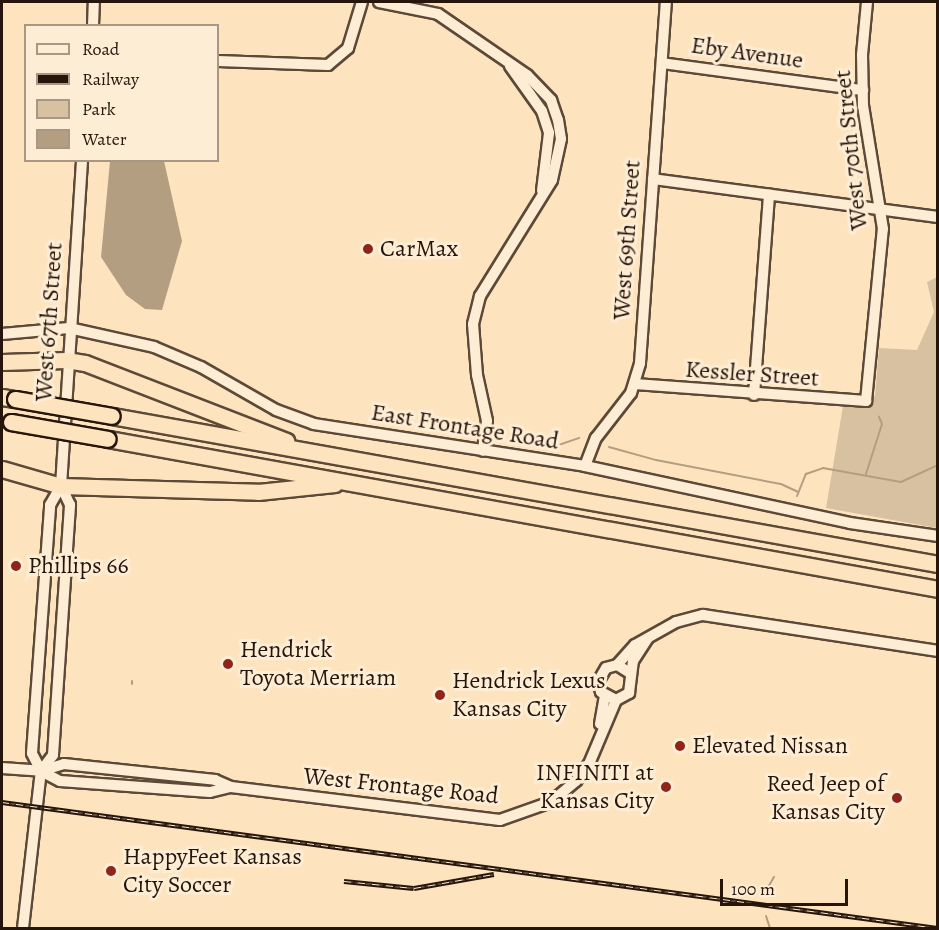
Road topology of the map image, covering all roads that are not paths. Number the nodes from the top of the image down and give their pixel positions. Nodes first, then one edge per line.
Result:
1 (94, 2) edge
2 (362, 2) edge
3 (379, 2) edge
4 (666, 2) edge
5 (867, 2) edge
6 (93, 24) edge
7 (219, 61) edge
8 (662, 63) junction
9 (863, 90) junction
10 (82, 162) edge
11 (653, 179) junction
12 (769, 195) junction
13 (883, 211) junction
14 (938, 217) edge
15 (69, 328) junction
16 (2, 334) edge
17 (66, 360) junction
18 (2, 362) edge
19 (634, 384) junction
20 (754, 395) junction
21 (8, 398) edge
22 (866, 401) joint
23 (6, 421) edge
24 (483, 451) junction
25 (313, 452) junction
26 (585, 466) junction
27 (2, 469) edge
28 (353, 482) junction
29 (61, 486) junction
30 (938, 536) edge
31 (938, 564) edge
32 (938, 589) edge
33 (44, 591) junction
34 (65, 592) junction
35 (648, 638) junction
36 (938, 651) edge
37 (617, 665) junction
38 (630, 673) junction
39 (610, 698) junction
40 (2, 768) edge
41 (41, 771) junction
42 (137, 772) junction
43 (136, 786) junction
44 (231, 787) junction
45 (23, 928) edge

1 - 6 street
2 - 7 street
3 - 24 street
4 - 8 street, West 69th Street
5 - 9 street, West 70th Street
8 - 9 street, Eby Avenue
8 - 11 street, West 69th Street
9 - 13 street, West 70th Street
10 - 15 street, West 67th Street
11 - 12 street
11 - 19 street, West 69th Street
12 - 13 street
12 - 20 street
13 - 14 street
13 - 22 street, West 70th Street
15 - 16 street, East Frontage Road
15 - 17 street, West 67th Street
15 - 24 street, East Frontage Road
17 - 18 highway
17 - 25 highway
17 - 29 street, West 67th Street
19 - 20 street, Kessler Street
19 - 26 street, West 69th Street
20 - 22 street, Kessler Street
21 - 25 highway, bridge
23 - 28 highway, bridge
24 - 26 street, East Frontage Road
25 - 31 highway
26 - 30 street, East Frontage Road
27 - 29 highway
28 - 29 highway
28 - 32 highway
29 - 33 street, West 67th Street
29 - 34 street, West 67th Street
33 - 34 street
33 - 41 street, West 67th Street
34 - 41 street, West 67th Street
35 - 36 street
35 - 37 street
35 - 38 street
37 - 38 street
37 - 39 street
38 - 39 street
39 - 44 street, West Frontage Road
40 - 41 street
41 - 42 street, West Frontage Road
41 - 43 street, West Frontage Road
41 - 45 street, West 67th Street
42 - 43 street
42 - 44 street, West Frontage Road
43 - 44 street, West Frontage Road

